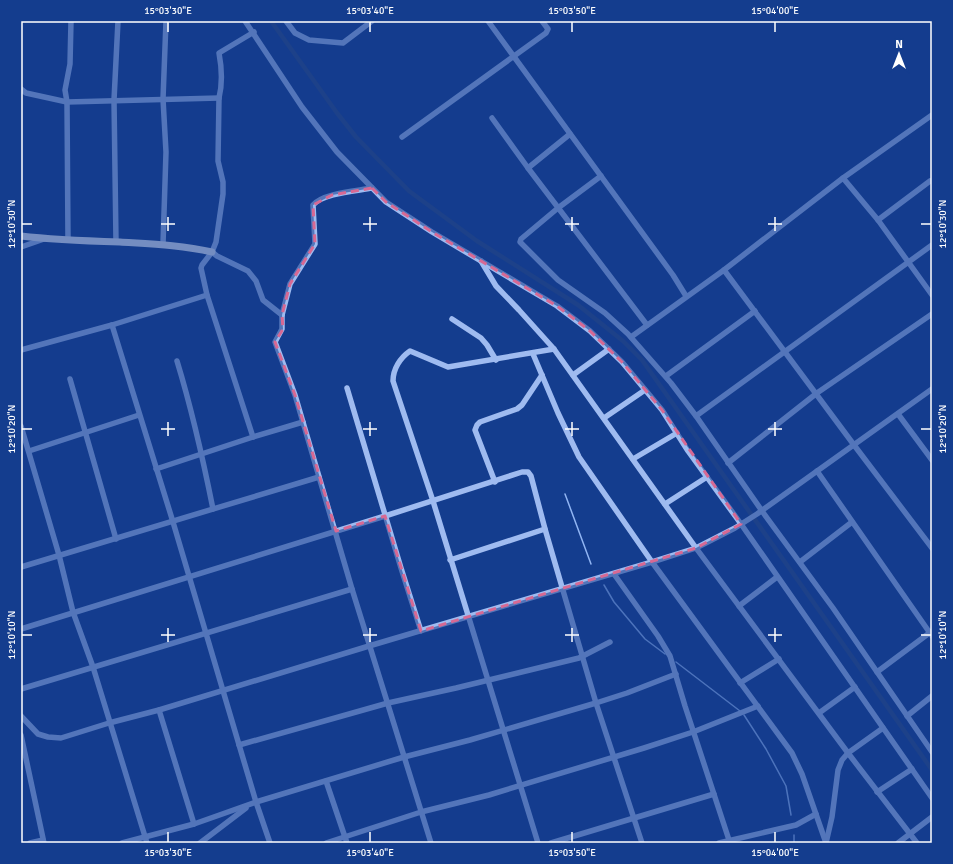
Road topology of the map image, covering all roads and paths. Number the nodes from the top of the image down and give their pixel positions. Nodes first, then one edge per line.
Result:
1 (71, 21) edge
2 (118, 21) edge
3 (166, 21) edge
4 (246, 21) edge
5 (286, 21) edge
6 (372, 21) edge
7 (488, 21) edge
8 (542, 21) edge
9 (254, 32) junction
10 (513, 56) junction
11 (21, 89) edge
12 (219, 98) junction
13 (163, 99) junction
14 (114, 100) junction
15 (67, 102) junction
16 (932, 115) edge
17 (492, 118) dead end
18 (570, 134) junction
19 (402, 137) dead end
20 (528, 168) junction
21 (601, 176) junction
22 (843, 178) junction
23 (930, 181) dead end
24 (372, 188) junction
25 (558, 208) junction
26 (878, 220) junction
27 (21, 236) edge
28 (46, 239) junction
29 (68, 240) junction
30 (116, 242) junction
31 (163, 244) junction
32 (932, 245) edge
33 (21, 247) edge
34 (212, 252) junction
35 (481, 261) junction
36 (908, 262) junction
37 (724, 270) junction
38 (207, 295) junction
39 (932, 295) edge
40 (686, 296) junction
41 (755, 311) junction
42 (932, 314) edge
43 (282, 315) junction
44 (452, 319) dead end
45 (112, 325) junction
46 (647, 326) junction
47 (631, 337) junction
48 (609, 349) junction
49 (21, 350) edge
50 (554, 350) junction
51 (786, 352) junction
52 (533, 354) junction
53 (496, 360) junction
54 (177, 361) dead end
55 (542, 374) junction
56 (573, 375) junction
57 (666, 376) junction
58 (70, 378) dead end
59 (347, 388) dead end
60 (932, 389) edge
61 (645, 390) junction
62 (817, 393) junction
63 (898, 414) junction
64 (139, 415) junction
65 (696, 416) junction
66 (604, 418) junction
67 (303, 422) junction
68 (21, 426) edge
69 (86, 432) junction
70 (676, 433) junction
71 (253, 437) junction
72 (854, 445) junction
73 (29, 451) junction
74 (202, 453) junction
75 (633, 459) junction
76 (932, 460) edge
77 (728, 463) junction
78 (156, 469) junction
79 (817, 471) junction
80 (707, 476) junction
81 (319, 477) junction
82 (494, 482) junction
83 (433, 501) junction
84 (665, 504) junction
85 (213, 509) junction
86 (760, 513) junction
87 (385, 516) junction
88 (173, 522) junction
89 (852, 522) junction
90 (744, 523) junction
91 (545, 529) junction
92 (336, 531) junction
93 (116, 539) junction
94 (696, 548) junction
95 (932, 548) edge
96 (59, 555) junction
97 (450, 560) junction
98 (652, 562) junction
99 (800, 562) junction
100 (21, 567) edge
101 (614, 574) junction
102 (189, 577) junction
103 (777, 578) junction
104 (352, 589) junction
105 (563, 589) junction
106 (739, 606) junction
107 (74, 612) junction
108 (468, 617) junction
109 (21, 629) edge
110 (421, 631) junction
111 (931, 633) edge
112 (206, 634) junction
113 (610, 642) dead end
114 (369, 646) junction
115 (583, 657) junction
116 (779, 659) junction
117 (93, 667) junction
118 (877, 672) junction
119 (676, 674) junction
120 (488, 680) junction
121 (740, 683) junction
122 (855, 687) junction
123 (21, 689) edge
124 (222, 691) junction
125 (932, 696) edge
126 (388, 703) junction
127 (596, 703) junction
128 (758, 706) junction
129 (159, 710) junction
130 (819, 714) junction
131 (21, 716) edge
132 (907, 716) junction
133 (109, 723) junction
134 (883, 728) junction
135 (503, 730) junction
136 (693, 732) junction
137 (21, 735) edge
138 (239, 745) junction
139 (932, 752) edge
140 (848, 753) junction
141 (404, 757) junction
142 (613, 757) junction
143 (912, 769) junction
144 (326, 781) junction
145 (520, 786) junction
146 (877, 792) junction
147 (714, 794) junction
148 (932, 798) edge
149 (256, 802) junction
150 (421, 812) junction
151 (816, 814) junction
152 (932, 817) edge
153 (634, 818) junction
154 (194, 824) junction
155 (909, 834) junction
156 (146, 836) junction
157 (346, 840) edge
158 (730, 841) edge
159 (43, 842) edge
160 (30, 843) edge
161 (122, 843) edge
162 (147, 843) edge
163 (200, 843) edge
164 (270, 843) edge
165 (326, 843) edge
166 (431, 843) edge
167 (538, 843) edge
168 (551, 843) edge
169 (642, 843) edge
170 (719, 843) edge
171 (826, 843) edge
172 (898, 843) edge
173 (917, 843) edge

1 - 15 street
2 - 14 street
3 - 13 street
4 - 9 street
5 - 6 street
7 - 10 street
8 - 10 street
9 - 12 street
9 - 24 street
10 - 18 street
10 - 19 street
11 - 15 street
12 - 13 street
12 - 34 street
13 - 14 street
13 - 31 street
14 - 15 street
14 - 30 street
15 - 29 street
16 - 22 street
17 - 20 street
18 - 20 street
18 - 21 street
20 - 25 street
21 - 25 street
21 - 40 street
22 - 26 street
22 - 37 street
23 - 26 street
24 - 35 street
24 - 43 street
25 - 46 street
25 - 47 street
26 - 36 street
27 - 28 main road
28 - 29 main road
28 - 33 street
29 - 30 main road
30 - 31 main road
31 - 34 main road
32 - 36 street
34 - 38 street
34 - 43 street
35 - 48 street
35 - 50 street
36 - 39 street
36 - 51 street
37 - 40 street
37 - 41 street
38 - 45 street
38 - 71 street
40 - 46 street
41 - 51 street
41 - 57 street
42 - 62 street
43 - 67 street
44 - 53 street
45 - 49 street
45 - 64 street
46 - 47 street
47 - 57 street
48 - 56 street
48 - 61 street
50 - 52 street
50 - 56 street
51 - 62 street
51 - 65 street
52 - 53 street
52 - 55 street
53 - 83 street
54 - 74 street
55 - 82 street
55 - 98 street
56 - 66 street
57 - 65 street
58 - 69 street
59 - 87 street
60 - 63 street
61 - 66 street
61 - 70 street
62 - 72 street
62 - 77 street
63 - 72 street
63 - 76 street
64 - 69 street
64 - 78 street
65 - 77 street
66 - 75 street
67 - 71 street
67 - 81 street
68 - 73 street
69 - 73 street
69 - 93 street
70 - 75 street
70 - 80 street
71 - 74 street
72 - 79 street
72 - 95 street
73 - 96 street
74 - 78 street
74 - 85 street
75 - 84 street
77 - 86 street
78 - 88 street
79 - 86 street
79 - 89 street
80 - 84 street
80 - 90 street
81 - 85 street
81 - 92 street
82 - 83 street
82 - 91 street
83 - 87 street
83 - 97 street
84 - 94 street
85 - 88 street
86 - 90 street
86 - 99 street
87 - 92 street
87 - 110 street
88 - 93 street
88 - 102 street
89 - 99 street
89 - 111 street
90 - 94 street
90 - 103 street
91 - 97 street
91 - 105 street
92 - 102 street
92 - 104 street
93 - 96 street
94 - 98 street
94 - 106 street
96 - 100 street
96 - 107 street
97 - 108 street
98 - 101 street
98 - 121 street
99 - 118 street
101 - 105 street
101 - 119 street
102 - 107 street
102 - 112 street
103 - 106 street
103 - 122 street
104 - 112 street
104 - 114 street
105 - 108 street
105 - 115 street
106 - 116 street
107 - 109 street
107 - 117 street
108 - 110 street
108 - 120 street
110 - 114 street
111 - 118 street
112 - 117 street
112 - 124 street
113 - 115 street
114 - 124 street
114 - 126 street
115 - 120 street
115 - 127 street
116 - 121 street
116 - 130 street
117 - 123 street
117 - 133 street
118 - 132 street
119 - 127 street
119 - 136 street
120 - 126 street
120 - 135 street
121 - 128 street
122 - 130 street
122 - 134 street
124 - 129 street
124 - 138 street
125 - 132 street
126 - 138 street
126 - 141 street
127 - 135 street
127 - 142 street
128 - 136 street
128 - 151 street
129 - 133 street
129 - 154 street
130 - 140 street
131 - 133 street
132 - 139 street
133 - 156 street
134 - 140 street
134 - 143 street
135 - 141 street
135 - 145 street
136 - 142 street
136 - 147 street
137 - 159 street
138 - 149 street
140 - 146 street
140 - 171 street
141 - 144 street
141 - 150 street
142 - 145 street
142 - 153 street
143 - 146 street
143 - 148 street
144 - 149 street
144 - 157 street
145 - 150 street
145 - 167 street
146 - 155 street
147 - 153 street
147 - 158 street
149 - 154 street
149 - 163 street
149 - 164 street
150 - 157 street
150 - 166 street
151 - 158 street
151 - 171 street
152 - 155 street
153 - 168 street
153 - 169 street
154 - 156 street
155 - 172 street
155 - 173 street
156 - 161 street
156 - 162 street
157 - 165 street
158 - 170 street
159 - 160 street

